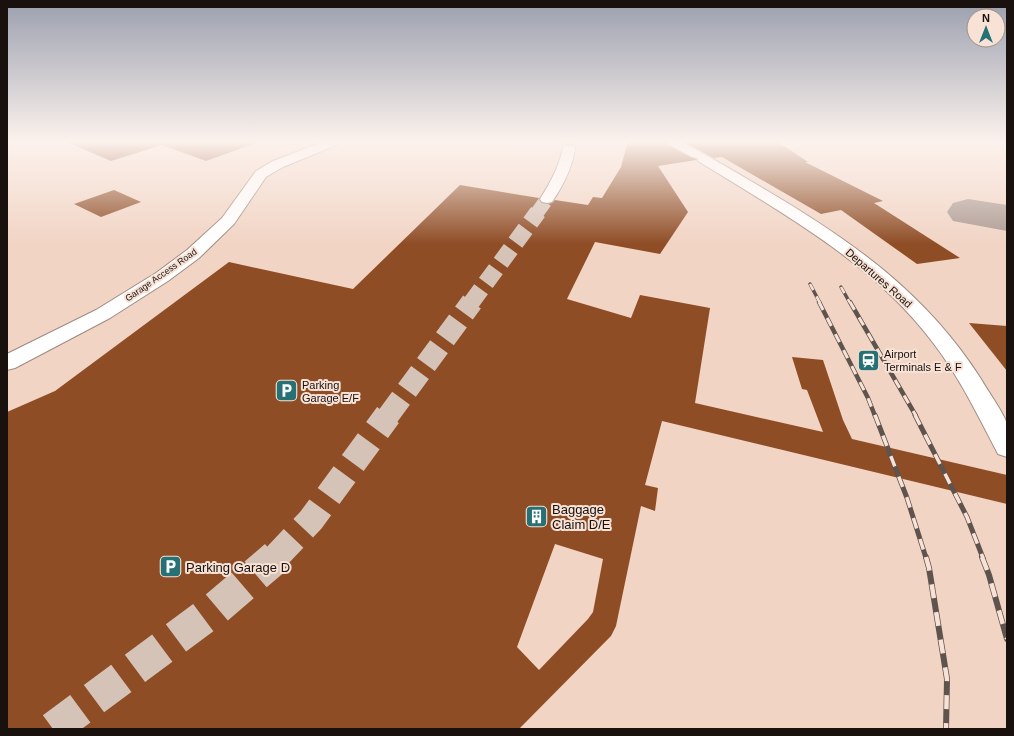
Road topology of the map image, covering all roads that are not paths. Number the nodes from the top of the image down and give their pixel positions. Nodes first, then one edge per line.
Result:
1 (260, 175) edge
2 (561, 175) edge
3 (730, 175) edge
4 (547, 199) tunnel mouth
5 (7, 363) edge
6 (1007, 447) edge

1 - 5 street, Garage Access Road
2 - 4 street
3 - 6 street, Departures Road

